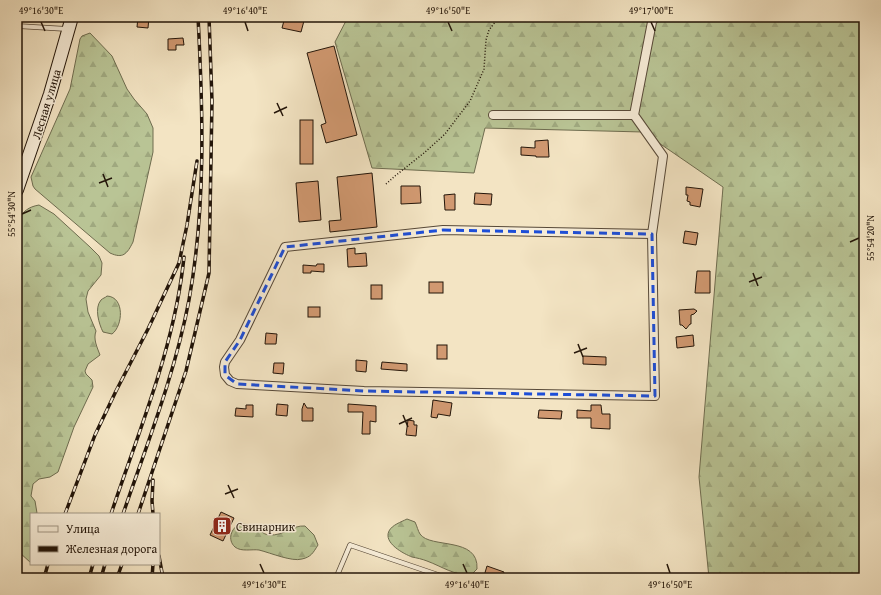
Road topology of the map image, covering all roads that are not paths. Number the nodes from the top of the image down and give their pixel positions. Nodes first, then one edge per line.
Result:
1 (72, 17) edge
2 (655, 17) edge
3 (17, 26) edge
4 (69, 29) junction
5 (493, 115) dead end
6 (634, 115) junction
7 (17, 190) edge
8 (652, 234) junction
9 (336, 578) edge
10 (447, 578) edge

1 - 4 street, Лесная улица
2 - 6 street
3 - 4 lane
4 - 7 street, Лесная улица
5 - 6 street
6 - 8 street
8 - 8 street
9 - 10 lane

